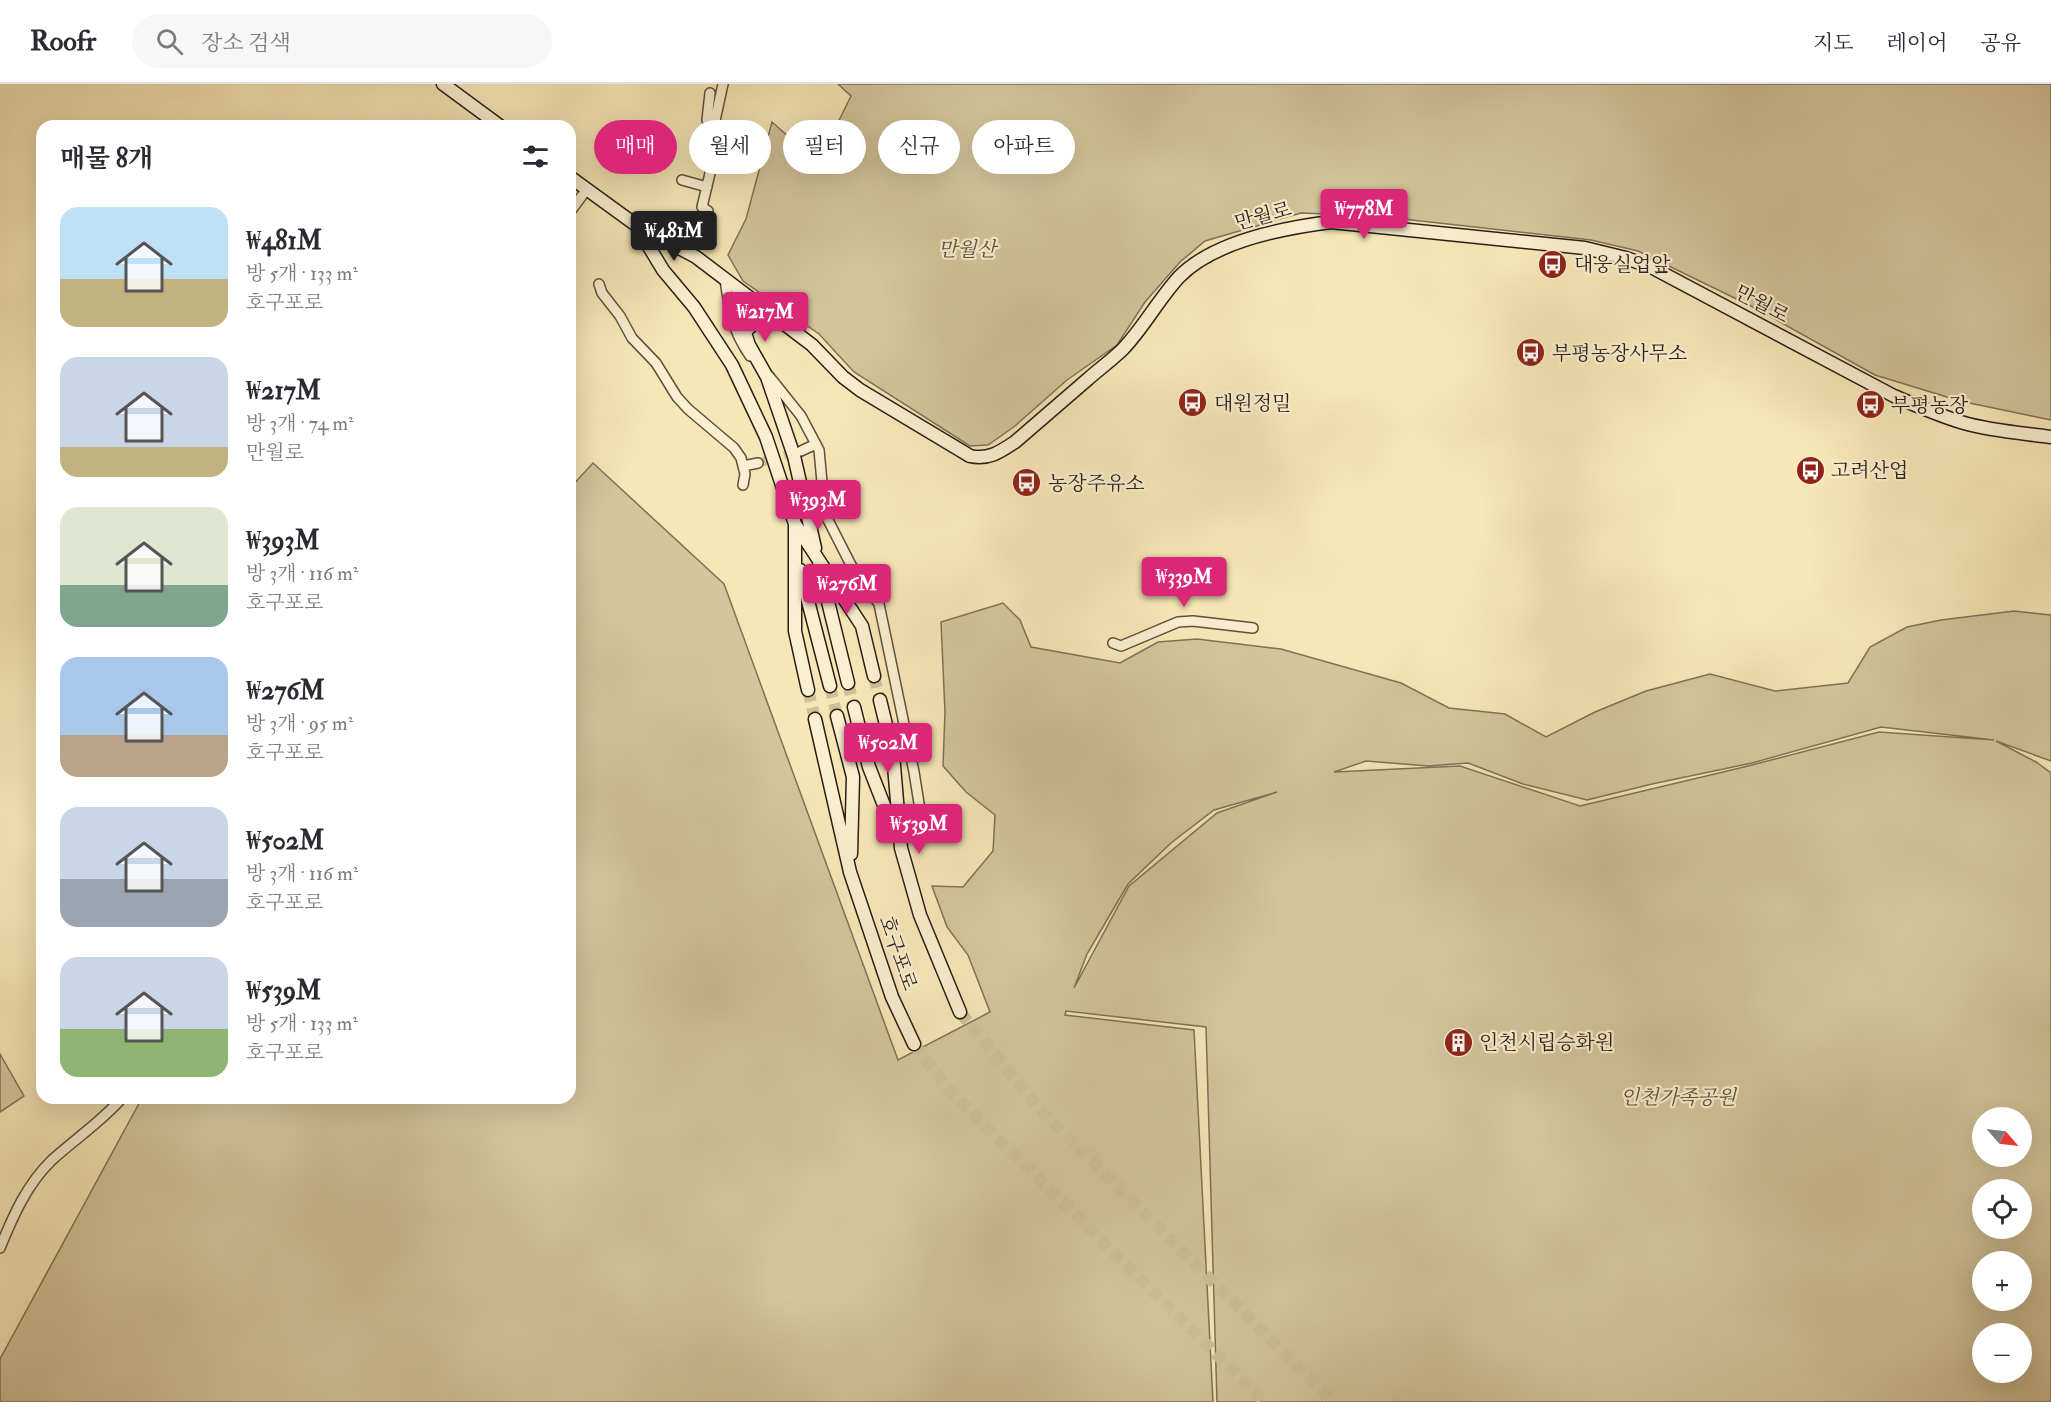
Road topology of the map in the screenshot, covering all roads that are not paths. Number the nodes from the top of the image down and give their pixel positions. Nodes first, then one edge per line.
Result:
1 (443, 84) edge
2 (723, 84) edge
3 (710, 93) dead end
4 (492, 120) edge
5 (707, 120) edge
6 (715, 120) edge
7 (710, 174) edge
8 (682, 180) dead end
9 (576, 181) edge
10 (707, 187) junction
11 (587, 189) junction
12 (576, 204) edge
13 (636, 225) junction
14 (704, 230) dead end
15 (725, 279) junction
16 (599, 284) dead end
17 (778, 319) junction
18 (764, 370) junction
19 (2051, 437) edge
20 (816, 444) junction
21 (801, 451) tunnel mouth
22 (758, 463) tunnel mouth
23 (743, 466) junction
24 (743, 485) dead end
25 (795, 524) junction
26 (795, 552) junction
27 (816, 555) junction
28 (1253, 628) dead end
29 (1113, 643) dead end
30 (874, 676) tunnel mouth
31 (848, 683) tunnel mouth
32 (830, 686) tunnel mouth
33 (808, 690) tunnel mouth
34 (880, 700) tunnel mouth
35 (854, 707) tunnel mouth
36 (837, 716) tunnel mouth
37 (815, 719) tunnel mouth
38 (921, 816) dead end
39 (901, 848) junction
40 (850, 872) junction
41 (960, 1012) tunnel mouth
42 (914, 1044) tunnel mouth
43 (117, 1104) edge
44 (0, 1248) edge

1 - 4 main road
2 - 6 street
3 - 5 street
7 - 10 street
8 - 10 street
9 - 11 main road
10 - 14 street
11 - 12 street
11 - 13 main road
13 - 15 main road, 만월로
13 - 25 main road
15 - 17 main road, 만월로
15 - 18 street
16 - 23 street
17 - 18 main road
17 - 19 main road, 만월로
18 - 20 street
18 - 27 main road
20 - 21 street
20 - 38 street
22 - 23 street
23 - 24 street
25 - 26 main road
25 - 27 main road
26 - 32 main road
26 - 33 main road
27 - 30 main road
27 - 31 main road
28 - 29 street
34 - 39 main road, 호구포로
35 - 39 main road, 호구포로
36 - 40 main road, 호구포로
37 - 40 main road, 호구포로
39 - 41 main road, 호구포로
40 - 42 main road, 호구포로
43 - 44 street

